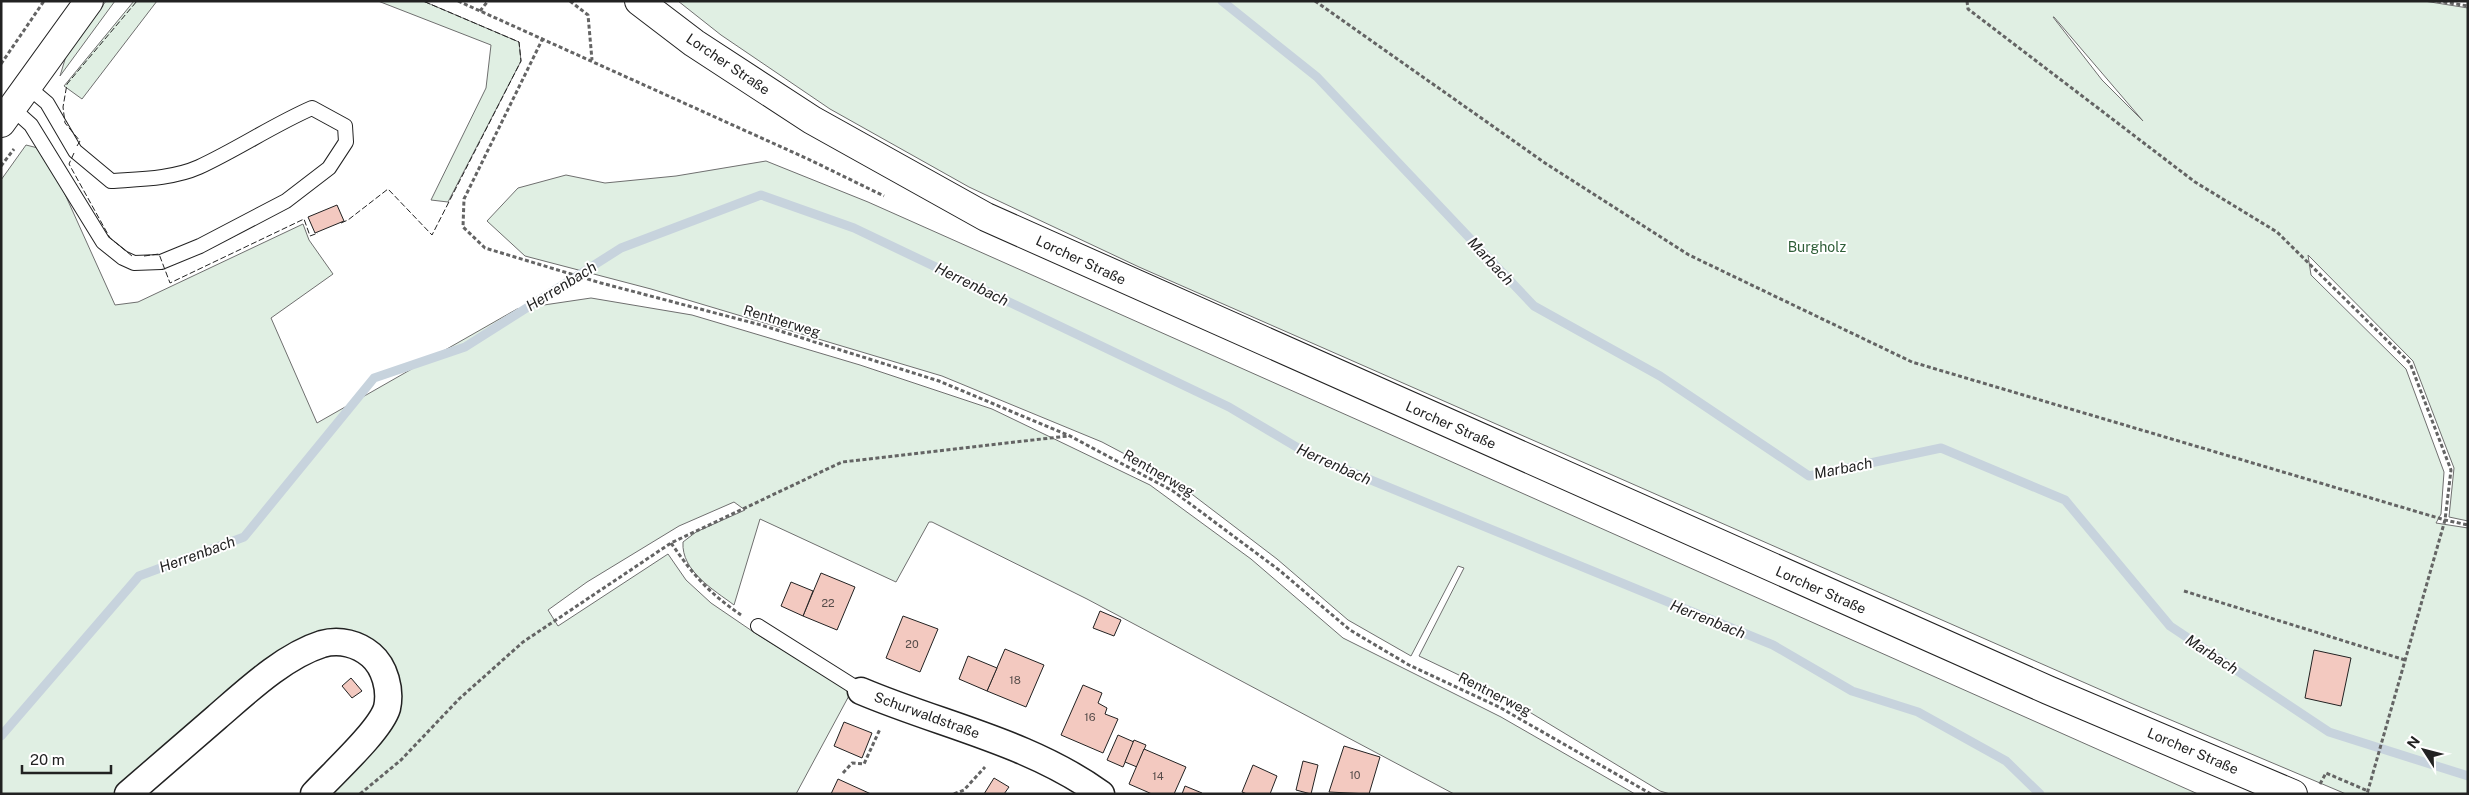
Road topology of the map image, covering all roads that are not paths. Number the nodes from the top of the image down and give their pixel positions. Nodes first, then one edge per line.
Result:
1 (89, 1) edge
2 (639, 1) edge
3 (14, 106) edge
4 (758, 626) road end
5 (861, 691) joint
6 (128, 794) edge
7 (314, 794) edge
8 (1101, 794) edge
9 (2293, 794) edge

1 - 3 main road
2 - 9 main road, Lorcher Straße
3 - 3 lane
4 - 5 lane, Schurwaldstraße
5 - 8 street, Schurwaldstraße
6 - 7 street

